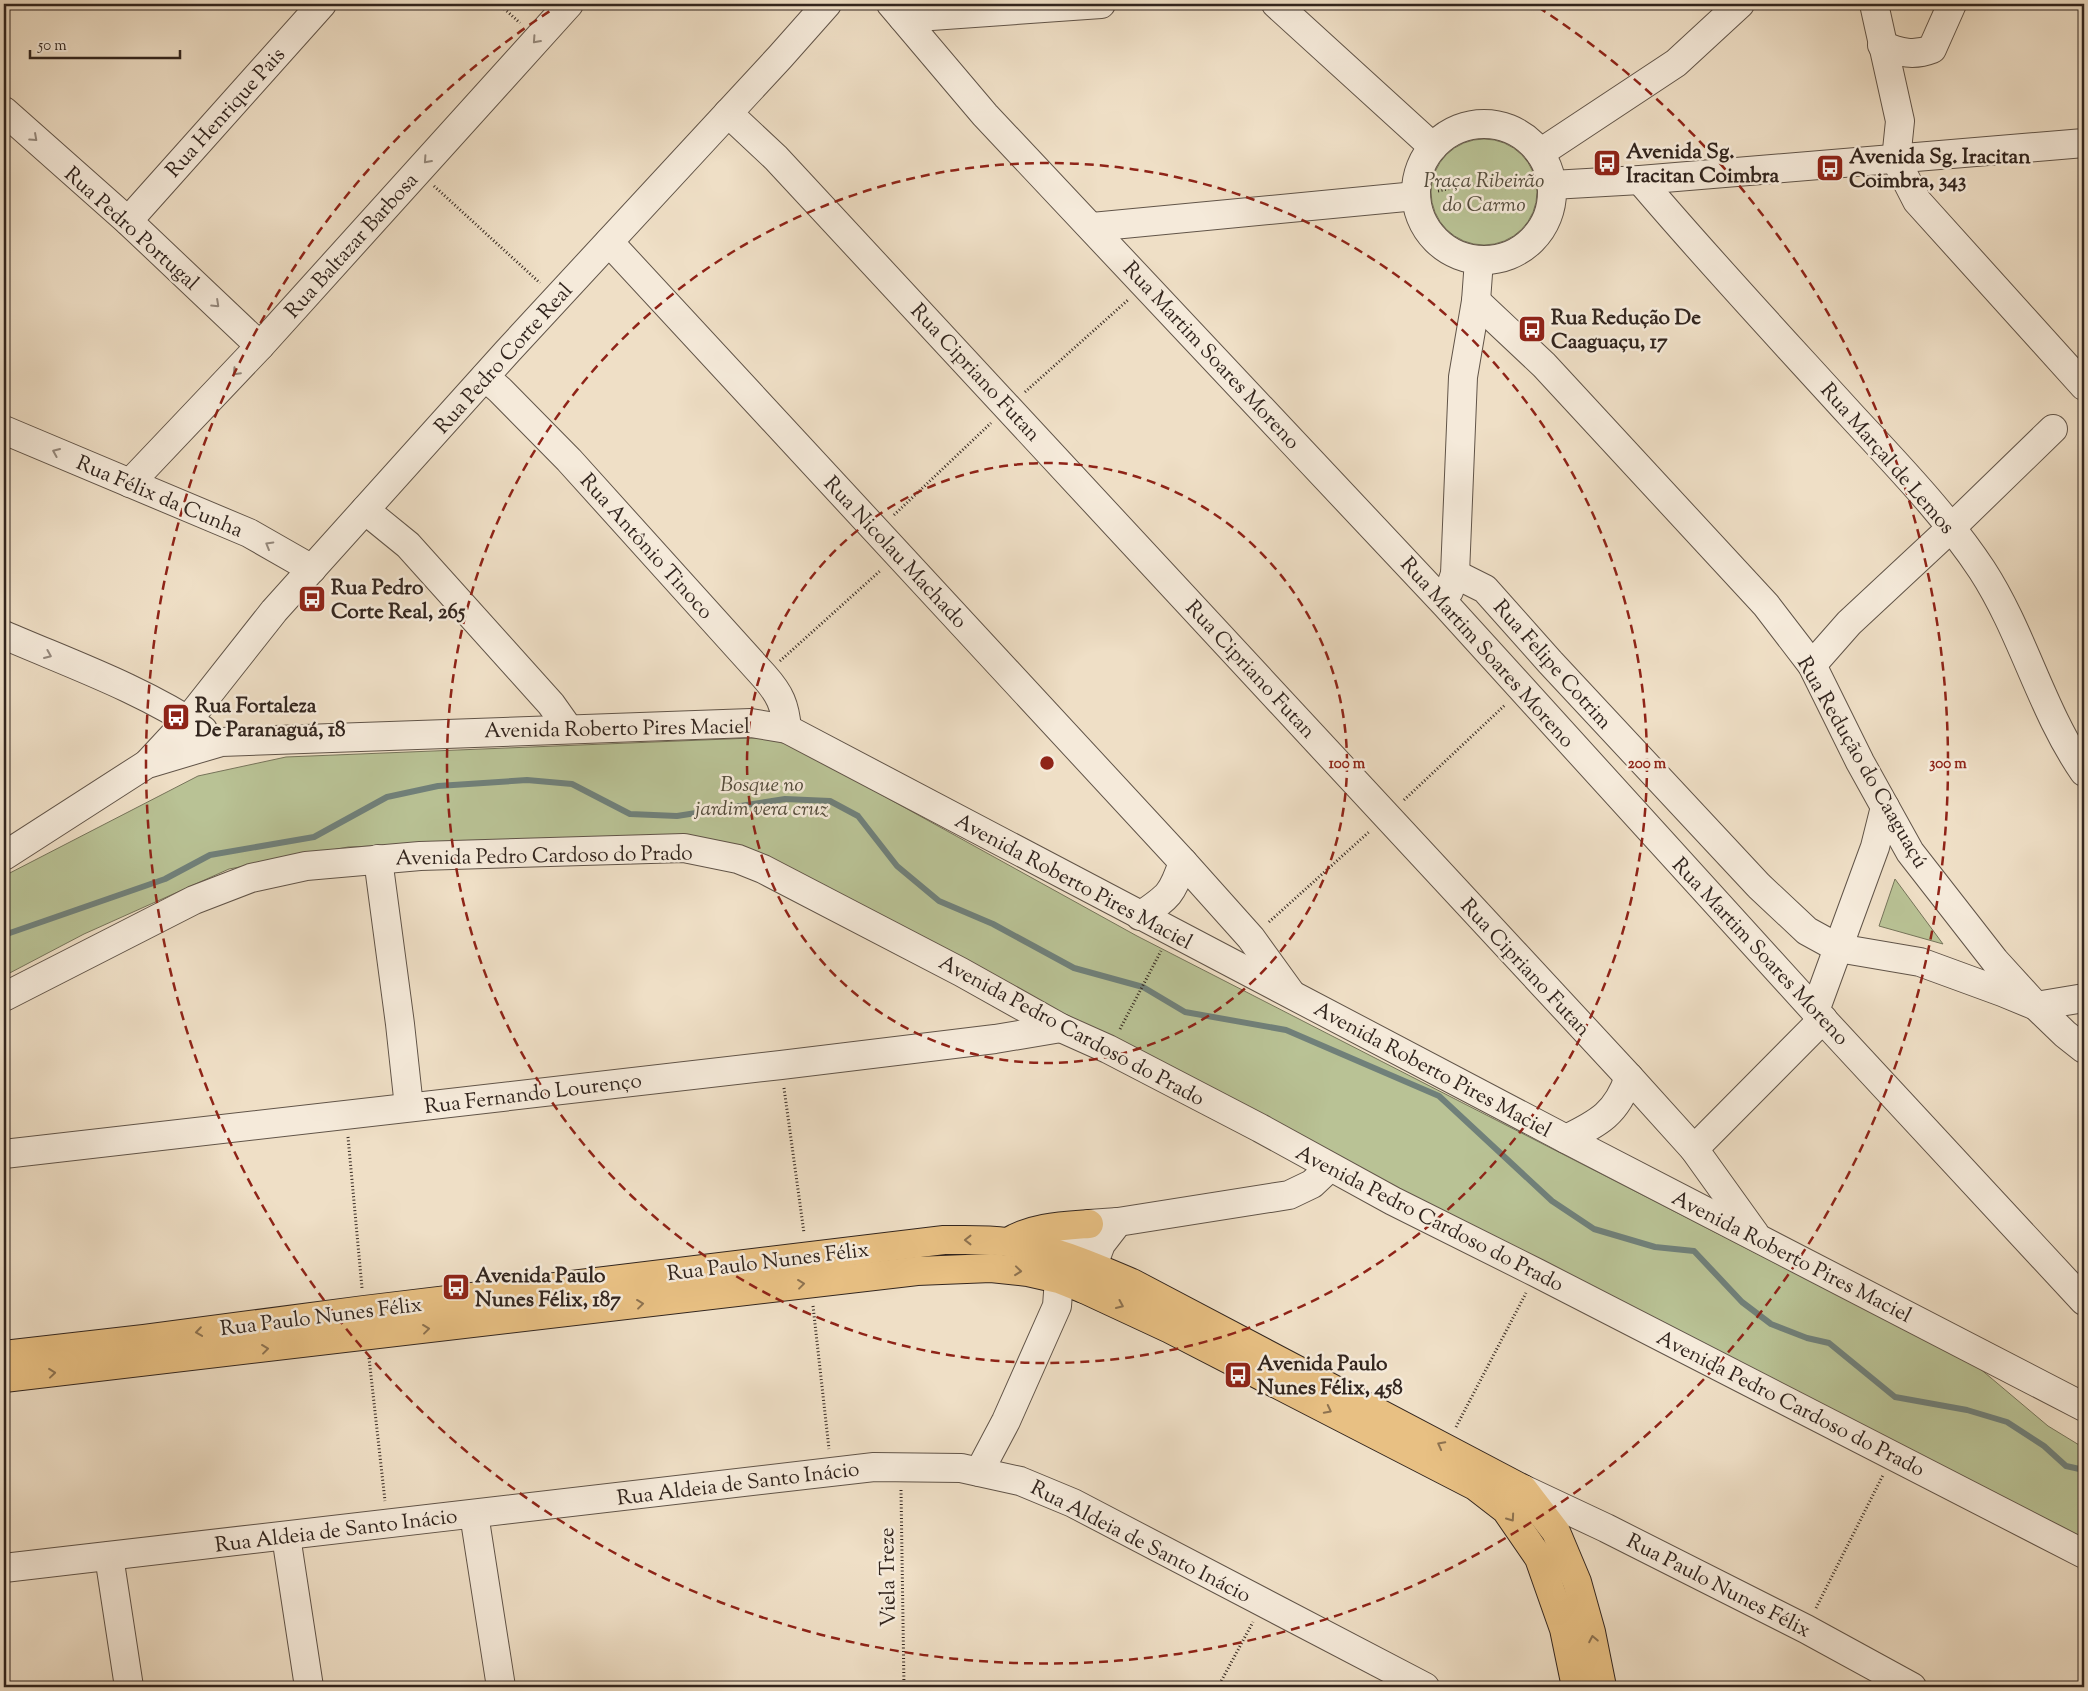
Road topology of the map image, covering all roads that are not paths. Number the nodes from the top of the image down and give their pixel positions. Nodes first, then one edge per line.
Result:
1 (322, 4) edge
2 (569, 4) edge
3 (827, 4) edge
4 (1101, 4) edge
5 (1276, 4) edge
6 (1740, 4) edge
7 (1874, 4) edge
8 (1952, 4) edge
9 (897, 11) edge
10 (1882, 45) junction
11 (4, 111) edge
12 (728, 113) junction
13 (2084, 144) edge
14 (1433, 147) junction
15 (1540, 153) junction
16 (1896, 160) junction
17 (1640, 180) junction
18 (1552, 185) junction
19 (1416, 196) junction
20 (128, 221) junction
21 (1092, 227) junction
22 (609, 242) junction
23 (1479, 260) junction
24 (1476, 301) junction
25 (260, 346) junction
26 (485, 377) junction
27 (2084, 386) edge
28 (4, 430) edge
29 (2053, 430) dead end
30 (130, 483) junction
31 (365, 510) junction
32 (1952, 528) junction
33 (312, 569) junction
34 (1455, 574) junction
35 (1445, 604) junction
36 (4, 635) edge
37 (1812, 665) junction
38 (188, 720) junction
39 (568, 728) junction
40 (787, 730) junction
41 (221, 742) junction
42 (147, 764) junction
43 (2084, 772) edge
44 (1885, 807) junction
45 (4, 856) edge
46 (378, 859) junction
47 (1183, 862) junction
48 (1140, 916) junction
49 (1838, 948) junction
50 (1293, 996) junction
51 (4, 997) edge
52 (2084, 998) edge
53 (2036, 1006) junction
54 (1819, 1015) junction
55 (1061, 1028) junction
56 (2084, 1049) edge
57 (1629, 1077) junction
58 (409, 1108) junction
59 (1566, 1139) junction
60 (1694, 1149) junction
61 (4, 1154) edge
62 (1329, 1168) junction
63 (1118, 1222) junction
64 (1089, 1224) junction
65 (1759, 1238) junction
66 (1008, 1242) junction
67 (1072, 1279) junction
68 (2084, 1301) edge
69 (4, 1355) edge
70 (4, 1378) edge
71 (2080, 1397) edge
72 (980, 1472) junction
73 (1479, 1477) junction
74 (1523, 1489) junction
75 (474, 1514) junction
76 (1606, 1528) junction
77 (1556, 1532) junction
78 (286, 1536) junction
79 (2084, 1554) edge
80 (109, 1556) junction
81 (4, 1568) edge
82 (129, 1687) edge
83 (309, 1687) edge
84 (502, 1687) edge
85 (1426, 1687) edge
86 (1576, 1687) edge
87 (1602, 1687) edge
88 (1912, 1687) edge

1 - 20 street, Rua Henrique Pais
2 -> 25 street, Rua Baltazar Barbosa
3 - 12 street, Rua Pedro Corte Real
4 - 9 street
5 - 14 street
6 - 15 street
7 - 10 street
8 - 10 street
9 - 21 street, Rua Martim Soares Moreno
10 - 16 street
11 -> 20 street, Rua Pedro Portugal
12 - 22 street, Rua Pedro Corte Real
12 - 57 street, Rua Cipriano Futan
13 - 16 street
14 - 15 street
14 - 19 street
15 - 18 street
16 - 17 street
16 - 27 street
17 - 18 street
17 - 32 street, Rua Marçal de Lemos
18 - 23 street
19 - 21 street
19 - 23 street
20 -> 25 street, Rua Pedro Portugal
21 - 35 street, Rua Martim Soares Moreno
22 - 26 street, Rua Pedro Corte Real
22 - 47 street, Rua Nicolau Machado
23 - 24 street
24 - 34 street
24 - 37 street, Rua Redução do Caaguaçú
25 -> 30 street, Rua Baltazar Barbosa
26 - 31 street, Rua Pedro Corte Real
26 - 40 street, Rua Antônio Tinoco
30 -> 28 street, Rua Félix da Cunha
29 - 32 street
33 -> 30 street, Rua Félix da Cunha
31 - 33 street, Rua Pedro Corte Real
31 - 39 street
32 - 37 street
32 - 43 street, Rua Marçal de Lemos
33 - 38 street, Rua Pedro Corte Real
34 - 35 street
34 - 49 street, Rua Felipe Cotrim
35 - 54 street, Rua Martim Soares Moreno
36 -> 38 street
37 - 44 street, Rua Redução do Caaguaçú
38 - 41 street
38 - 42 street, Rua Pedro Corte Real
39 - 40 street, Avenida Roberto Pires Maciel
39 - 41 street, Avenida Roberto Pires Maciel
40 - 48 street, Avenida Roberto Pires Maciel
41 - 42 street, Avenida Roberto Pires Maciel
42 - 45 street, Avenida Roberto Pires Maciel
44 - 49 street
44 - 53 street, Rua Redução do Caaguaçú
46 - 51 street, Avenida Pedro Cardoso do Prado
46 - 55 street, Avenida Pedro Cardoso do Prado
46 - 58 street
47 - 48 street
47 - 50 street, Rua Nicolau Machado
48 - 50 street, Avenida Roberto Pires Maciel
49 - 53 street, Rua Felipe Cotrim
49 - 54 street
50 - 59 street, Avenida Roberto Pires Maciel
52 - 53 street
53 - 56 street, Rua Redução do Caaguaçú
54 - 60 street
54 - 68 street, Rua Martim Soares Moreno
55 - 58 street, Rua Fernando Lourenço
55 - 62 street, Avenida Pedro Cardoso do Prado
57 - 59 street
57 - 60 street, Rua Cipriano Futan
58 - 61 street, Rua Fernando Lourenço
59 - 65 street, Avenida Roberto Pires Maciel
60 - 65 street, Rua Cipriano Futan
62 - 63 street
62 - 79 street, Avenida Pedro Cardoso do Prado
63 - 64 street
63 - 67 street
64 - 66 main road
64 - 67 street
65 - 71 street, Avenida Roberto Pires Maciel
66 - 67 main road, Rua Paulo Nunes Félix
66 -> 69 main road, Rua Paulo Nunes Félix
70 -> 67 main road, Rua Paulo Nunes Félix
67 - 72 street
67 -> 73 main road, Rua Paulo Nunes Félix
73 -> 67 main road, Rua Paulo Nunes Félix
72 - 75 street, Rua Aldeia de Santo Inácio
72 - 85 street, Rua Aldeia de Santo Inácio
73 - 74 main road
73 -> 86 main road
74 - 76 street, Rua Paulo Nunes Félix
74 - 77 main road
75 - 78 street, Rua Aldeia de Santo Inácio
75 - 84 street
76 - 77 street
76 - 88 street, Rua Paulo Nunes Félix
87 -> 77 main road
78 - 80 street, Rua Aldeia de Santo Inácio
78 - 83 street
80 - 81 street, Rua Aldeia de Santo Inácio
80 - 82 street

